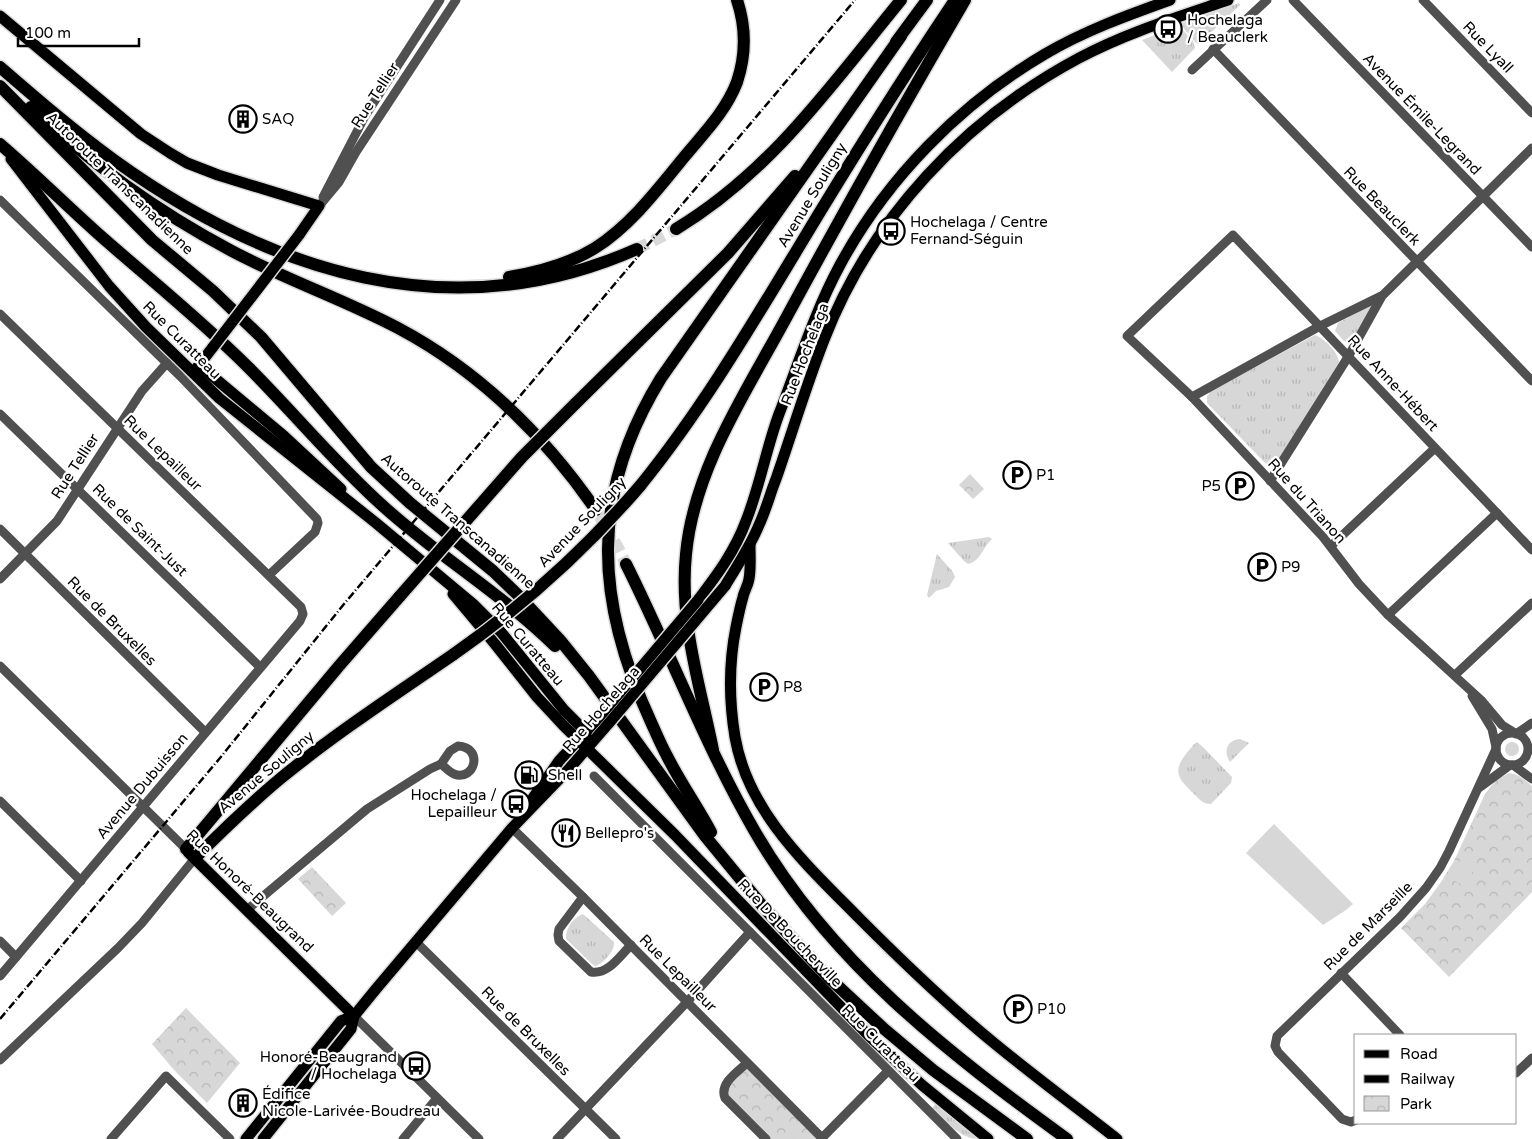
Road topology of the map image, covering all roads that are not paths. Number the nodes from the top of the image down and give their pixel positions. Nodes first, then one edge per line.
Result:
1 (440, 0) edge
2 (456, 0) edge
3 (737, 0) edge
4 (901, 0) edge
5 (927, 0) edge
6 (955, 0) edge
7 (964, 0) edge
8 (1170, 0) edge
9 (1228, 0) edge
10 (1267, 0) edge
11 (1293, 0) edge
12 (1423, 0) edge
13 (0, 16) edge
14 (902, 36) junction
15 (1213, 49) junction
16 (0, 67) edge
17 (1192, 70) dead end
18 (0, 75) edge
19 (0, 86) edge
20 (1532, 113) edge
21 (0, 145) edge
22 (1532, 148) edge
23 (1483, 196) junction
24 (0, 200) edge
25 (319, 206) junction
26 (676, 229) tunnel mouth
27 (1532, 247) edge
28 (638, 249) tunnel mouth
29 (1417, 262) junction
30 (323, 267) junction
31 (1382, 296) junction
32 (0, 314) edge
33 (1320, 326) junction
34 (1127, 336) joint
35 (1348, 357) junction
36 (167, 363) junction
37 (196, 369) junction
38 (1532, 381) edge
39 (1192, 397) junction
40 (0, 414) edge
41 (117, 428) junction
42 (1435, 448) junction
43 (1270, 481) junction
44 (78, 488) junction
45 (596, 510) tunnel mouth
46 (1497, 513) junction
47 (0, 529) edge
48 (750, 543) junction
49 (1331, 546) junction
50 (1532, 550) edge
51 (25, 554) junction
52 (626, 564) tunnel mouth
53 (269, 575) junction
54 (723, 577) junction
55 (0, 579) edge
56 (743, 596) junction
57 (1532, 603) edge
58 (304, 614) joint
59 (1388, 615) junction
60 (0, 666) edge
61 (260, 667) junction
62 (1455, 675) junction
63 (1464, 686) junction
64 (605, 720) junction
65 (1532, 723) edge
66 (624, 724) junction
67 (205, 732) junction
68 (1516, 733) junction
69 (584, 740) junction
70 (1532, 740) edge
71 (1496, 749) junction
72 (713, 750) junction
73 (1528, 751) junction
74 (1532, 762) edge
75 (441, 764) dead end
76 (1512, 765) junction
77 (594, 776) dead end
78 (1532, 779) edge
79 (1476, 790) junction
80 (0, 801) edge
81 (142, 806) junction
82 (512, 828) junction
83 (191, 854) junction
84 (731, 867) junction
85 (81, 881) junction
86 (583, 897) junction
87 (248, 909) junction
88 (750, 932) junction
89 (0, 941) edge
90 (416, 942) junction
91 (631, 945) junction
92 (16, 957) junction
93 (1341, 973) junction
94 (0, 976) edge
95 (687, 1002) junction
96 (354, 1016) junction
97 (1399, 1034) edge
98 (1532, 1058) edge
99 (0, 1060) edge
100 (747, 1063) junction
101 (888, 1071) junction
102 (1517, 1072) edge
103 (281, 1097) junction
104 (437, 1098) junction
105 (291, 1105) junction
106 (586, 1109) junction
107 (1353, 1121) edge
108 (111, 1139) edge
109 (230, 1139) edge
110 (246, 1139) edge
111 (263, 1139) edge
112 (402, 1139) edge
113 (479, 1139) edge
114 (557, 1139) edge
115 (616, 1139) edge
116 (766, 1139) edge
117 (822, 1139) edge
118 (957, 1139) edge
119 (988, 1139) edge
120 (1027, 1139) edge
121 (1067, 1139) edge
122 (1117, 1139) edge

1 - 25 street, Rue Tellier
2 - 25 street, Rue Tellier
3 - 30 highway
4 - 26 highway
5 - 14 highway, Avenue Souligny
6 - 83 highway, Avenue Souligny, bridge
7 - 72 highway
8 - 54 main road, Rue Hochelaga
9 - 48 main road, Rue Hochelaga
10 - 15 street
11 - 23 street, Avenue Émile-Legrand
12 - 20 street, Rue Lyall
13 - 25 main road
14 - 83 highway, Avenue Souligny, bridge
14 - 84 highway
15 - 17 street
15 - 29 street, Rue Beauclerk
16 - 30 highway
18 - 45 highway, Autoroute Transcanadienne
19 - 66 highway, Autoroute Transcanadienne
21 - 37 main road, Rue Curatteau
21 - 66 highway
22 - 23 street
23 - 27 street, Avenue Émile-Legrand
23 - 29 street
24 - 36 street, Rue Curatteau
25 - 37 main road, Rue Tellier, bridge
28 - 30 highway
29 - 31 street
29 - 38 street, Rue Beauclerk
31 - 33 street
31 - 35 street
32 - 41 street, Rue Lepailleur
33 - 34 street, Rue Anne-Hébert
33 - 35 street, Rue Anne-Hébert
33 - 39 street
34 - 39 street, Rue du Trianon
35 - 42 street, Rue Anne-Hébert
35 - 43 street
36 - 41 street, Rue Tellier
36 - 53 street, Rue Curatteau
37 - 69 main road, Rue Curatteau
39 - 43 street, Rue du Trianon
40 - 44 street, Rue de Saint-Just
41 - 44 street, Rue Tellier
41 - 53 street, Rue Lepailleur
42 - 46 street, Rue Anne-Hébert
42 - 49 street
43 - 49 street, Rue du Trianon
44 - 51 street, Rue Tellier
44 - 61 street, Rue de Saint-Just
46 - 50 street, Rue Anne-Hébert
46 - 59 street
47 - 51 street, Rue de Bruxelles
48 - 54 main road, Rue Hochelaga
48 - 56 main road
49 - 59 street, Rue du Trianon
51 - 55 street, Rue Tellier
51 - 67 street, Rue de Bruxelles
52 - 72 highway
53 - 58 street, Rue Lepailleur
54 - 56 main road
54 - 64 main road, Rue Hochelaga, bridge
56 - 122 main road
57 - 62 street
58 - 61 street, Avenue Dubuisson
59 - 62 street, Rue du Trianon
60 - 81 street, Rue Honoré-Beaugrand
61 - 67 street, Avenue Dubuisson
62 - 63 street, Rue du Trianon
63 - 68 street, Rue du Trianon
63 - 71 street, Rue du Trianon
64 - 69 main road, Rue Hochelaga
64 - 69 main road, Rue Hochelaga
65 - 68 street
66 - 84 highway, Autoroute Transcanadienne
67 - 81 street, Avenue Dubuisson
68 - 71 street
68 - 73 street
69 - 82 main road, Rue Hochelaga
69 - 119 main road, Rue De Boucherville
70 - 73 street
71 - 76 street
71 - 79 street, Rue de Marseille
72 - 121 highway
73 - 74 street
73 - 76 street
75 - 87 street
76 - 78 street
76 - 79 street, Rue de Marseille
77 - 88 street, Rue Curatteau
79 - 93 street, Rue de Marseille
80 - 85 street
81 - 83 street, Rue Honoré-Beaugrand
81 - 85 street, Avenue Dubuisson
82 - 86 street, Rue Lepailleur
82 - 90 main road, Rue Hochelaga
83 - 87 main road, Rue Honoré-Beaugrand
83 - 99 street, Avenue Souligny
84 - 120 highway, Autoroute Transcanadienne
85 - 92 street, Avenue Dubuisson
86 - 91 street, Rue Lepailleur
86 - 91 street
87 - 96 main road, Rue Honoré-Beaugrand
88 - 95 street
88 - 101 street, Rue Curatteau
89 - 92 street
90 - 96 main road, Rue Hochelaga
90 - 106 street, Rue de Bruxelles
91 - 95 street, Rue Lepailleur
92 - 94 street, Avenue Dubuisson
93 - 97 street
93 - 107 street, Rue de Marseille
95 - 100 street, Rue Lepailleur
95 - 106 street
96 - 103 main road, Rue Hochelaga
96 - 104 street, Rue Honoré-Beaugrand
96 - 105 main road, Rue Hochelaga
98 - 102 street
100 - 116 street
100 - 117 street, Rue Lepailleur
101 - 117 street
101 - 118 street, Rue Curatteau
103 - 105 main road
103 - 110 main road, Rue Hochelaga
104 - 112 street
104 - 113 street, Rue Honoré-Beaugrand
105 - 111 main road, Rue Hochelaga
106 - 114 street
106 - 115 street, Rue de Bruxelles
108 - 109 street

